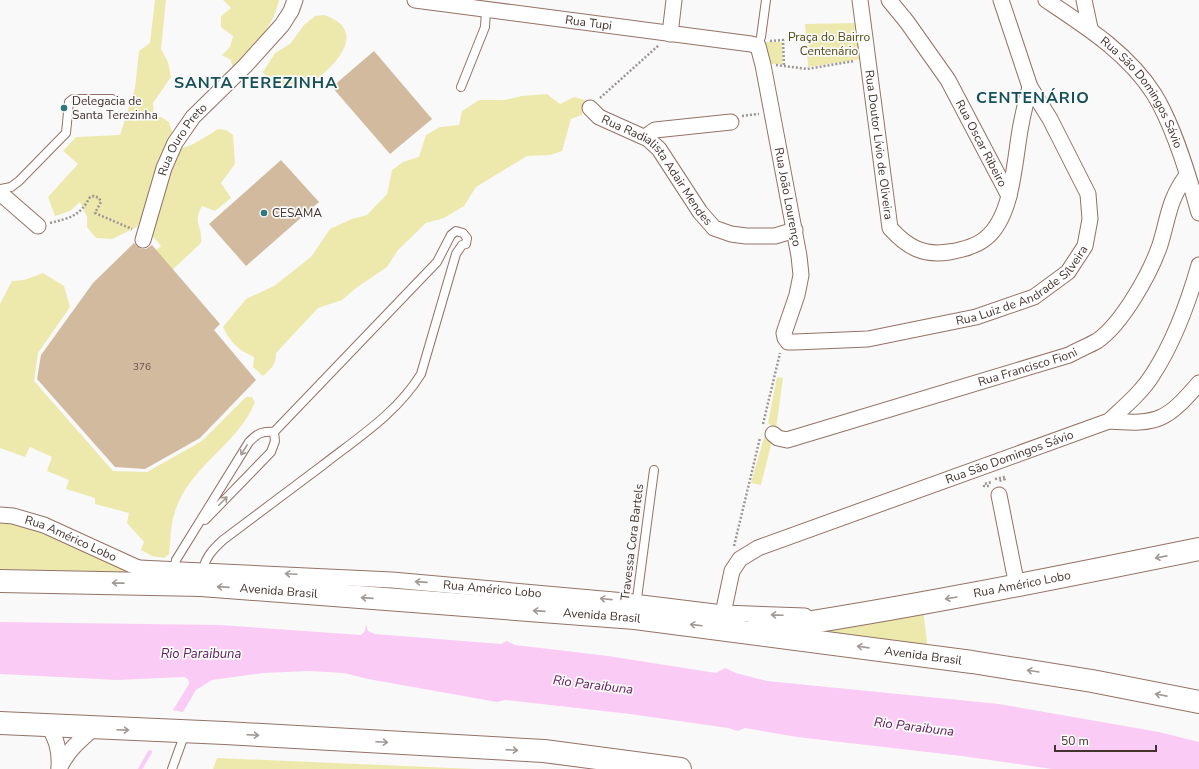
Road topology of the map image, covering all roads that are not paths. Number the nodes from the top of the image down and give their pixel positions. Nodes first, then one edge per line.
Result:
1 (296, 0) edge
2 (415, 0) edge
3 (674, 0) edge
4 (766, 0) edge
5 (889, 0) edge
6 (1001, 0) edge
7 (1046, 0) edge
8 (1084, 0) edge
9 (860, 1) edge
10 (487, 5) edge
11 (1090, 28) junction
12 (670, 34) junction
13 (761, 45) junction
14 (461, 87) dead end
15 (1030, 87) junction
16 (112, 99) dead end
17 (590, 108) road end
18 (731, 122) road end
19 (648, 139) junction
20 (1187, 174) junction
21 (0, 189) edge
22 (0, 193) edge
23 (1009, 196) junction
24 (1199, 213) edge
25 (38, 226) road end
26 (795, 230) junction
27 (144, 238) road end
28 (1199, 265) edge
29 (785, 344) joint
30 (1199, 383) edge
31 (1109, 421) junction
32 (274, 432) junction
33 (773, 434) dead end
34 (654, 470) dead end
35 (999, 495) dead end
36 (0, 515) edge
37 (196, 529) junction
38 (1199, 549) edge
39 (202, 578) junction
40 (174, 579) junction
41 (0, 581) edge
42 (1017, 586) junction
43 (636, 610) junction
44 (844, 617) junction
45 (721, 620) junction
46 (748, 631) junction
47 (1199, 702) edge
48 (0, 724) edge
49 (40, 724) junction
50 (94, 728) junction
51 (186, 732) junction
52 (0, 733) edge
53 (59, 768) edge
54 (172, 769) edge
55 (680, 769) edge

1 - 27 street, Rua Ouro Preto
2 - 10 street, Rua Tupi
3 - 12 street
4 - 13 lane
5 - 23 street, Rua Oscar Ribeiro
6 - 15 street, Rua Luiz de Andrade Silveira
7 - 11 street, Rua São Domingos Sávio
8 - 11 street
9 - 23 street, Rua Doutor Lívio de Oliveira
10 - 12 street, Rua Tupi
10 - 14 lane
11 - 20 street, Rua São Domingos Sávio
12 - 13 street, Rua Tupi
13 - 26 street, Rua João Lourenço
15 - 23 street, Rua Oscar Ribeiro
15 - 29 street, Rua Luiz de Andrade Silveira
16 - 21 lane
17 - 19 street, Rua Radialista Adair Mendes
18 - 19 street
19 - 26 street, Rua Radialista Adair Mendes
20 - 24 street, Rua São Domingos Sávio
20 - 33 street, Rua Francisco Fioni
22 - 25 street
26 - 29 street, Rua João Lourenço
28 - 31 street, Rua São Domingos Sávio
30 - 31 street
31 - 45 street, Rua São Domingos Sávio
37 -> 32 lane
32 -> 37 lane
32 - 39 lane
34 - 43 lane, Travessa Cora Bartels
35 - 42 street
36 - 40 street, Rua Américo Lobo
37 - 40 lane
38 -> 42 main road, Rua Américo Lobo
39 - 40 main road, Avenida Brasil
43 -> 39 main road, Avenida Brasil
40 -> 41 main road, Avenida Brasil
42 -> 44 main road, Rua Américo Lobo
45 -> 43 main road, Avenida Brasil
44 -> 45 street, Rua Américo Lobo
44 - 46 main road, Rua Américo Lobo
45 - 46 main road, Avenida Brasil
47 -> 46 main road, Avenida Brasil
48 - 49 main road
49 - 50 main road
49 - 52 street
49 - 53 street
50 -> 51 main road
50 - 53 street
51 - 54 lane
51 -> 55 main road

